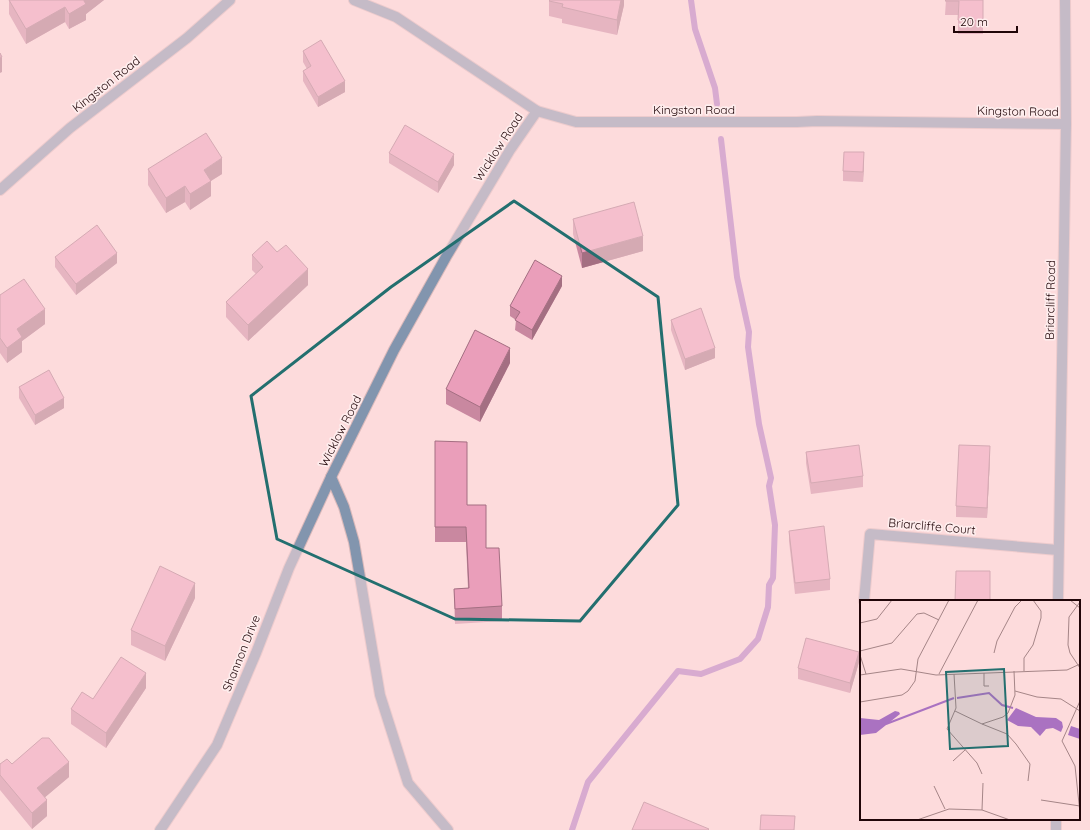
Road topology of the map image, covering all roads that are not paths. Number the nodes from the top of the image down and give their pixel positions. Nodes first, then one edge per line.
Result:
1 (230, 0) edge
2 (354, 0) edge
3 (1065, 0) edge
4 (538, 111) junction
5 (1066, 124) junction
6 (0, 190) edge
7 (331, 477) junction
8 (1058, 550) junction
9 (864, 600) edge
10 (1058, 600) edge
11 (160, 830) edge
12 (448, 830) edge

1 - 6 street, Kingston Road
2 - 4 street, Kingston Road
3 - 5 street, Briarcliff Road
4 - 5 street, Kingston Road
4 - 7 street, Wicklow Road
5 - 8 street, Briarcliff Road
7 - 11 street, Shannon Drive
7 - 12 street, Wicklow Road
8 - 9 street, Briarcliffe Court
8 - 10 street, Briarcliff Road

